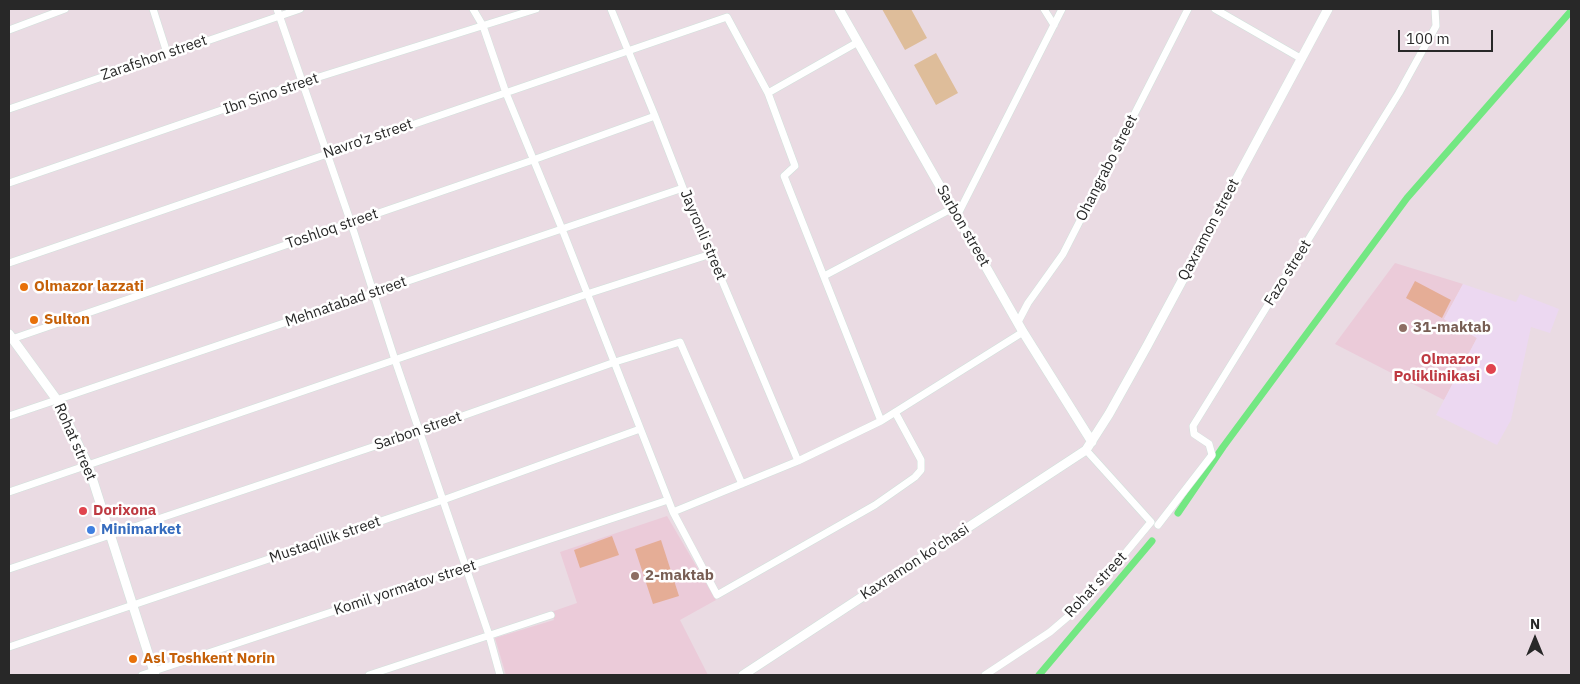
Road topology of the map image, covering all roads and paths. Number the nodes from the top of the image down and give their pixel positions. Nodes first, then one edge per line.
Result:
1 (65, 9) edge
2 (153, 9) edge
3 (300, 9) edge
4 (473, 9) edge
5 (536, 9) edge
6 (611, 9) edge
7 (839, 9) edge
8 (1044, 9) edge
9 (1062, 9) edge
10 (1188, 9) edge
11 (1215, 9) edge
12 (1328, 9) edge
13 (1435, 9) edge
14 (278, 12) edge
15 (1054, 25) junction
16 (483, 26) junction
17 (9, 30) edge
18 (858, 42) junction
19 (627, 50) junction
20 (167, 53) junction
21 (1302, 59) junction
22 (303, 82) junction
23 (506, 93) junction
24 (768, 93) junction
25 (9, 109) edge
26 (655, 116) junction
27 (327, 153) junction
28 (533, 160) junction
29 (9, 183) edge
30 (683, 188) junction
31 (955, 212) junction
32 (351, 223) junction
33 (562, 229) junction
34 (711, 254) junction
35 (9, 264) edge
36 (824, 276) junction
37 (373, 293) junction
38 (587, 294) junction
39 (1018, 322) junction
40 (1023, 332) junction
41 (10, 338) edge
42 (396, 360) junction
43 (615, 362) junction
44 (56, 400) junction
45 (895, 412) junction
46 (9, 416) edge
47 (881, 421) junction
48 (640, 429) junction
49 (420, 431) junction
50 (1089, 446) junction
51 (798, 461) junction
52 (88, 465) junction
53 (742, 484) junction
54 (9, 492) edge
55 (443, 500) junction
56 (668, 500) junction
57 (673, 512) junction
58 (1154, 523) junction
59 (110, 534) junction
60 (465, 568) junction
61 (9, 569) edge
62 (132, 605) junction
63 (551, 615) dead end
64 (489, 635) junction
65 (9, 647) edge
66 (154, 673) edge
67 (142, 675) edge
68 (369, 675) edge
69 (500, 675) edge
70 (743, 675) edge
71 (985, 675) edge

1 - 17 street
2 - 20 street
3 - 14 street, Zarafshon street
4 - 16 street
5 - 16 street, Ibn Sino street
6 - 19 street, Jayronli street
7 - 18 street, Sarbon street
8 - 15 street
9 - 15 street
10 - 39 street, Ohangrabo street
11 - 21 street
12 - 21 street, Qaxramon street
13 - 58 street, Fazo street
14 - 20 street, Zarafshon street
14 - 22 street
15 - 31 street
16 - 22 street, Ibn Sino street
16 - 23 street
18 - 24 street
18 - 31 street, Sarbon street
19 - 23 street, Navro'z street
19 - 24 street, Navro'z street
19 - 26 street, Jayronli street
20 - 25 street, Zarafshon street
21 - 50 street, Qaxramon street
22 - 27 street
22 - 29 street, Ibn Sino street
23 - 27 street, Navro'z street
23 - 28 street
24 - 36 street
26 - 28 street, Toshloq street
26 - 30 street, Jayronli street
27 - 32 street
27 - 35 street, Navro'z street
28 - 32 street, Toshloq street
28 - 33 street
30 - 33 street, Mehnatаbаd street
30 - 34 street, Jayronli street
31 - 36 street
31 - 39 street, Sarbon street
32 - 37 street
32 - 41 street, Toshloq street
33 - 37 street, Mehnatаbаd street
33 - 38 street
34 - 38 street
34 - 51 street, Jayronli street
36 - 47 street
37 - 42 street
37 - 44 street, Mehnatаbаd street
38 - 42 street
38 - 43 street
39 - 40 street, Sarbon street
40 - 45 street
40 - 50 street, Sarbon street
41 - 44 street, Rohat street
42 - 49 street
42 - 52 street
43 - 48 street
43 - 49 street, Sarbon street
43 - 53 street, Sarbon street
44 - 46 street, Mehnatаbаd street
44 - 52 street, Rohat street
45 - 47 street
45 - 57 street
47 - 51 street
48 - 55 street, Mustaqillik street
48 - 56 street
49 - 55 street
49 - 59 street, Sarbon street
50 - 58 street
50 - 70 street, Kaxramon ko'chasi
51 - 53 street
52 - 54 street
52 - 59 street, Rohat street
53 - 57 street
55 - 60 street
55 - 62 street, Mustaqillik street
56 - 57 street
56 - 60 street, Komil yormatov street
58 - 71 street, Rohat street
59 - 61 street, Sarbon street
59 - 62 street, Rohat street
60 - 64 street
60 - 66 street, Komil yormatov street
62 - 65 street, Mustaqillik street
62 - 66 street, Rohat street
63 - 64 street
64 - 68 street
64 - 69 street
66 - 67 street, Komil yormatov street

